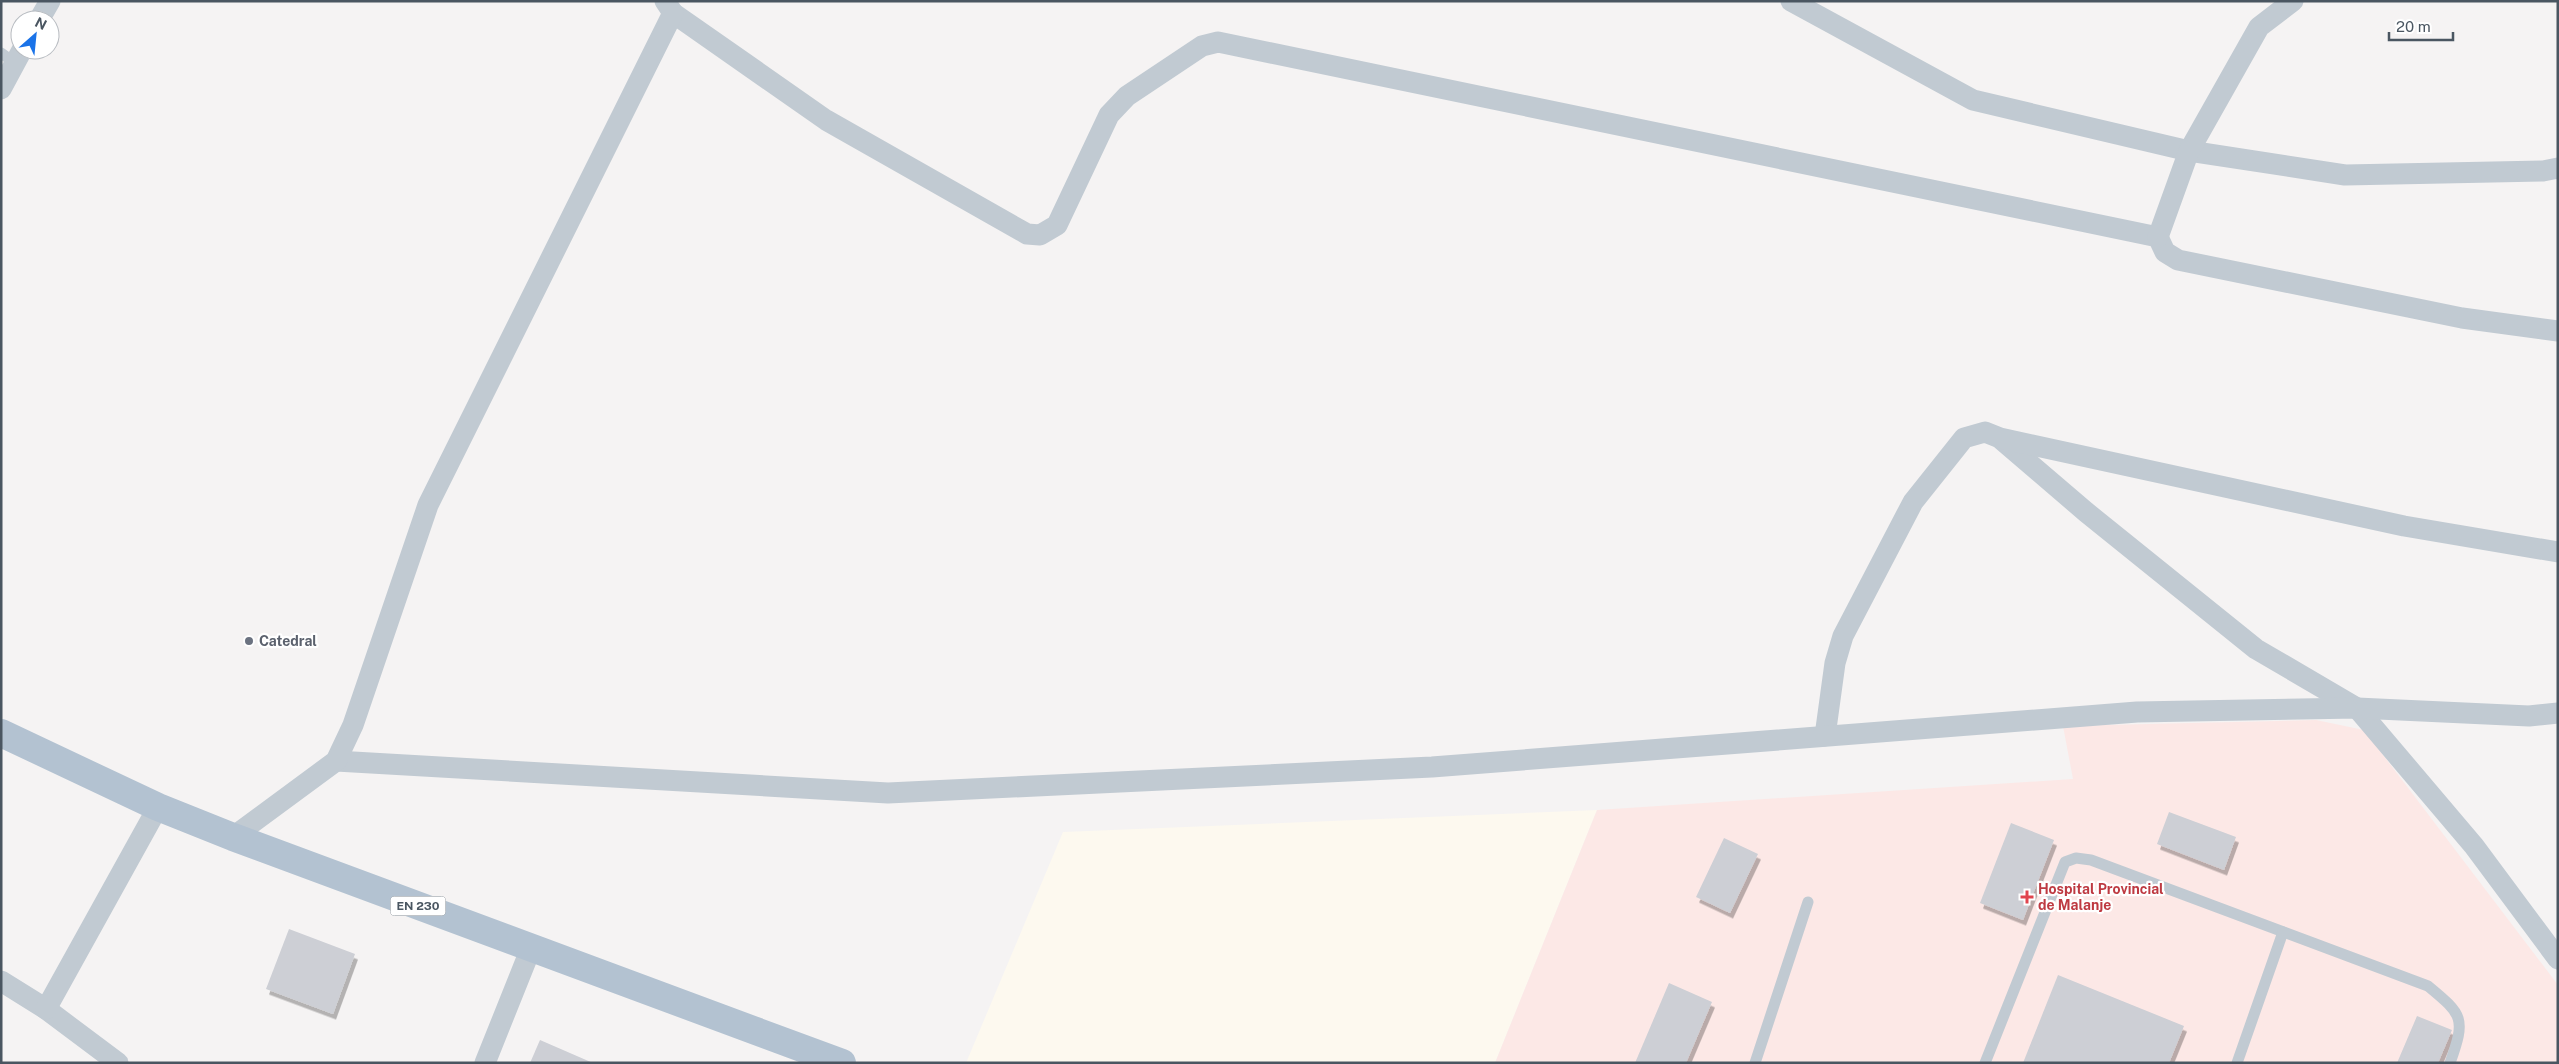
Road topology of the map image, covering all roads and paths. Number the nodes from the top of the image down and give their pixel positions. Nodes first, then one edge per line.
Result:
1 (1791, 1) edge
2 (2293, 1) edge
3 (669, 7) edge
4 (11, 60) edge
5 (1, 89) edge
6 (2188, 151) junction
7 (2558, 168) edge
8 (2158, 237) junction
9 (2558, 331) edge
10 (2000, 438) junction
11 (2558, 552) edge
12 (2357, 708) junction
13 (2558, 713) edge
14 (1, 733) edge
15 (1824, 736) junction
16 (336, 761) junction
17 (158, 807) junction
18 (233, 837) junction
19 (1808, 902) dead end
20 (2284, 932) junction
21 (531, 948) junction
22 (2558, 959) edge
23 (1, 981) edge
24 (46, 1010) junction
25 (118, 1063) edge
26 (485, 1063) edge
27 (842, 1063) edge
28 (1755, 1063) edge
29 (1985, 1063) edge
30 (2237, 1063) edge
31 (2450, 1063) edge

1 - 6 street
2 - 6 street
3 - 8 street
3 - 16 street
4 - 5 street
6 - 7 street
6 - 8 street
8 - 9 street
10 - 11 street
10 - 12 street
10 - 15 street
12 - 13 street
12 - 15 street
12 - 22 street
14 - 17 main road, EN 230
15 - 16 street
16 - 18 street
17 - 18 main road, EN 230
17 - 24 street
18 - 21 main road, EN 230
19 - 28 lane
20 - 29 lane
20 - 30 lane
20 - 31 lane
21 - 26 street
21 - 27 main road, EN 230
23 - 24 street
24 - 25 street

